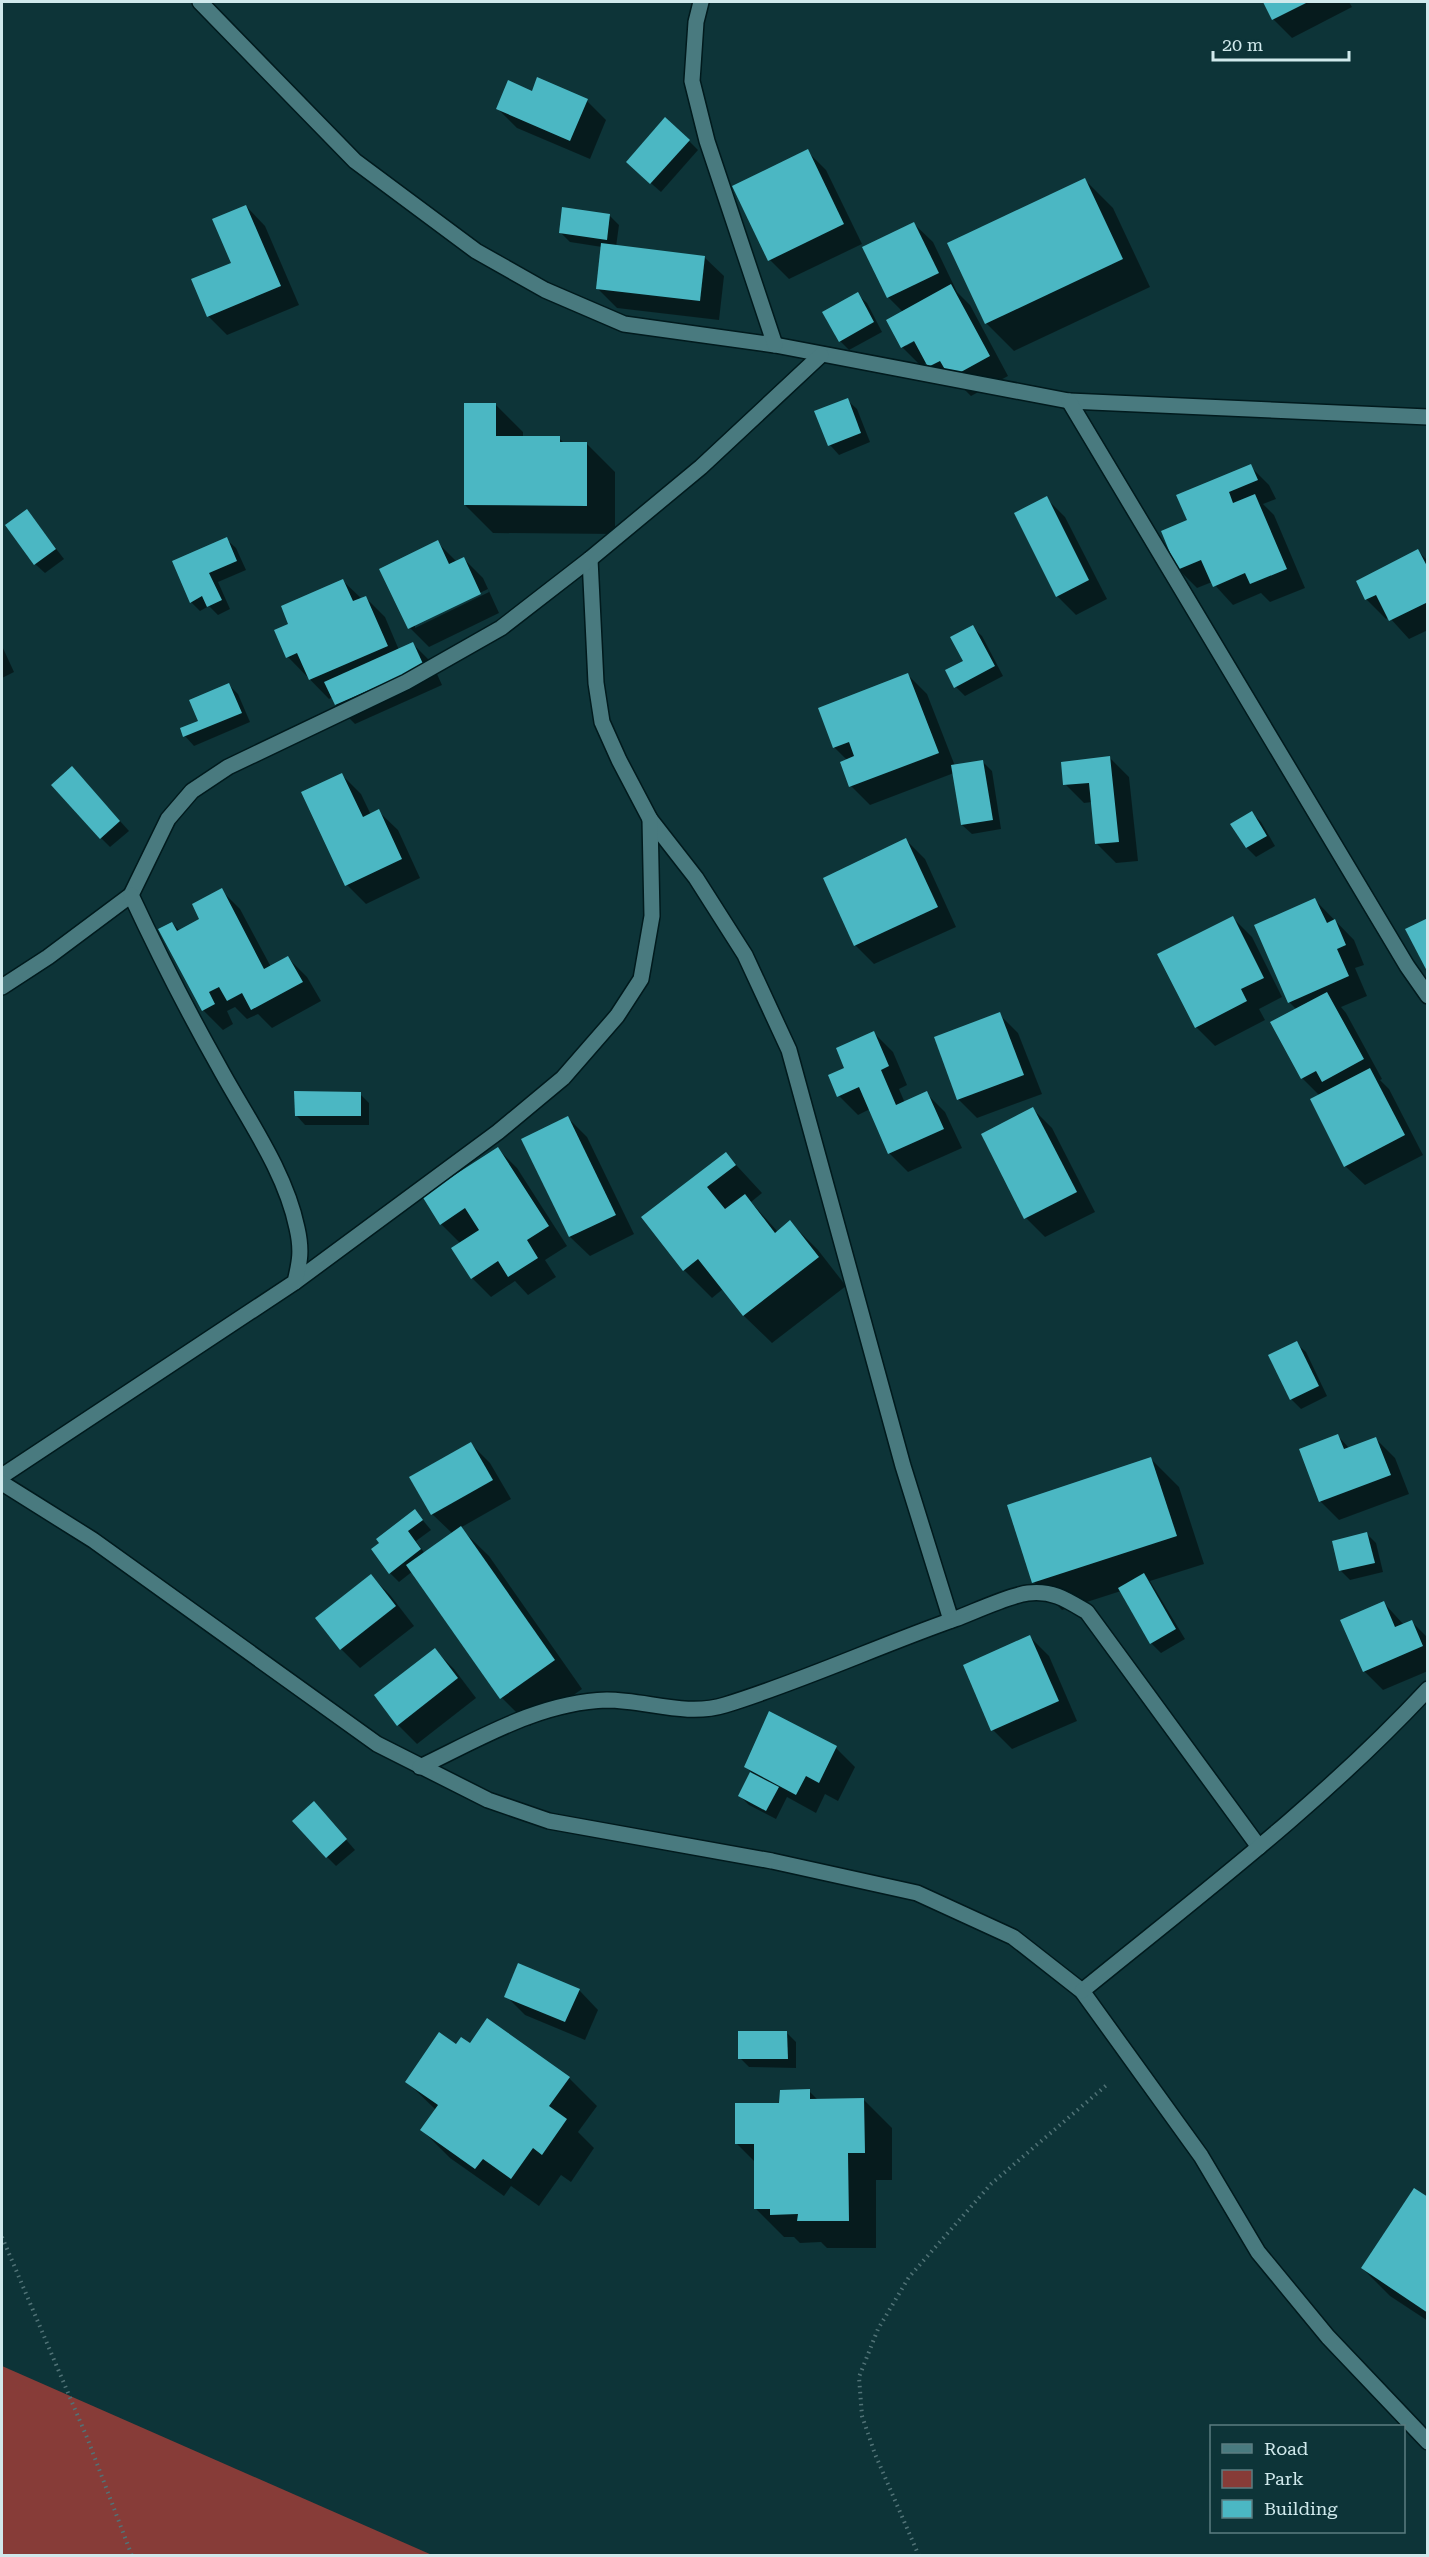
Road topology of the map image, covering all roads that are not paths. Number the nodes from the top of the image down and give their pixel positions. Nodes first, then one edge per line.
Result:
1 (200, 2) edge
2 (701, 2) edge
3 (775, 345) junction
4 (821, 355) junction
5 (1069, 401) junction
6 (1428, 417) edge
7 (590, 559) junction
8 (651, 819) junction
9 (130, 896) junction
10 (2, 987) edge
11 (1428, 996) edge
12 (295, 1282) junction
13 (2, 1476) edge
14 (2, 1483) edge
15 (951, 1620) junction
16 (1428, 1689) edge
17 (420, 1767) junction
18 (1259, 1847) junction
19 (1082, 1991) junction
20 (1428, 2442) edge

1 - 3 street
2 - 3 street
3 - 4 street
4 - 5 street
4 - 7 street
5 - 6 street
5 - 11 street
7 - 8 street
7 - 9 street
8 - 12 street
8 - 15 street
9 - 10 street
9 - 12 street
12 - 13 street
14 - 17 street
15 - 17 street
15 - 18 street
16 - 18 street
17 - 19 street
18 - 19 street
19 - 20 street

